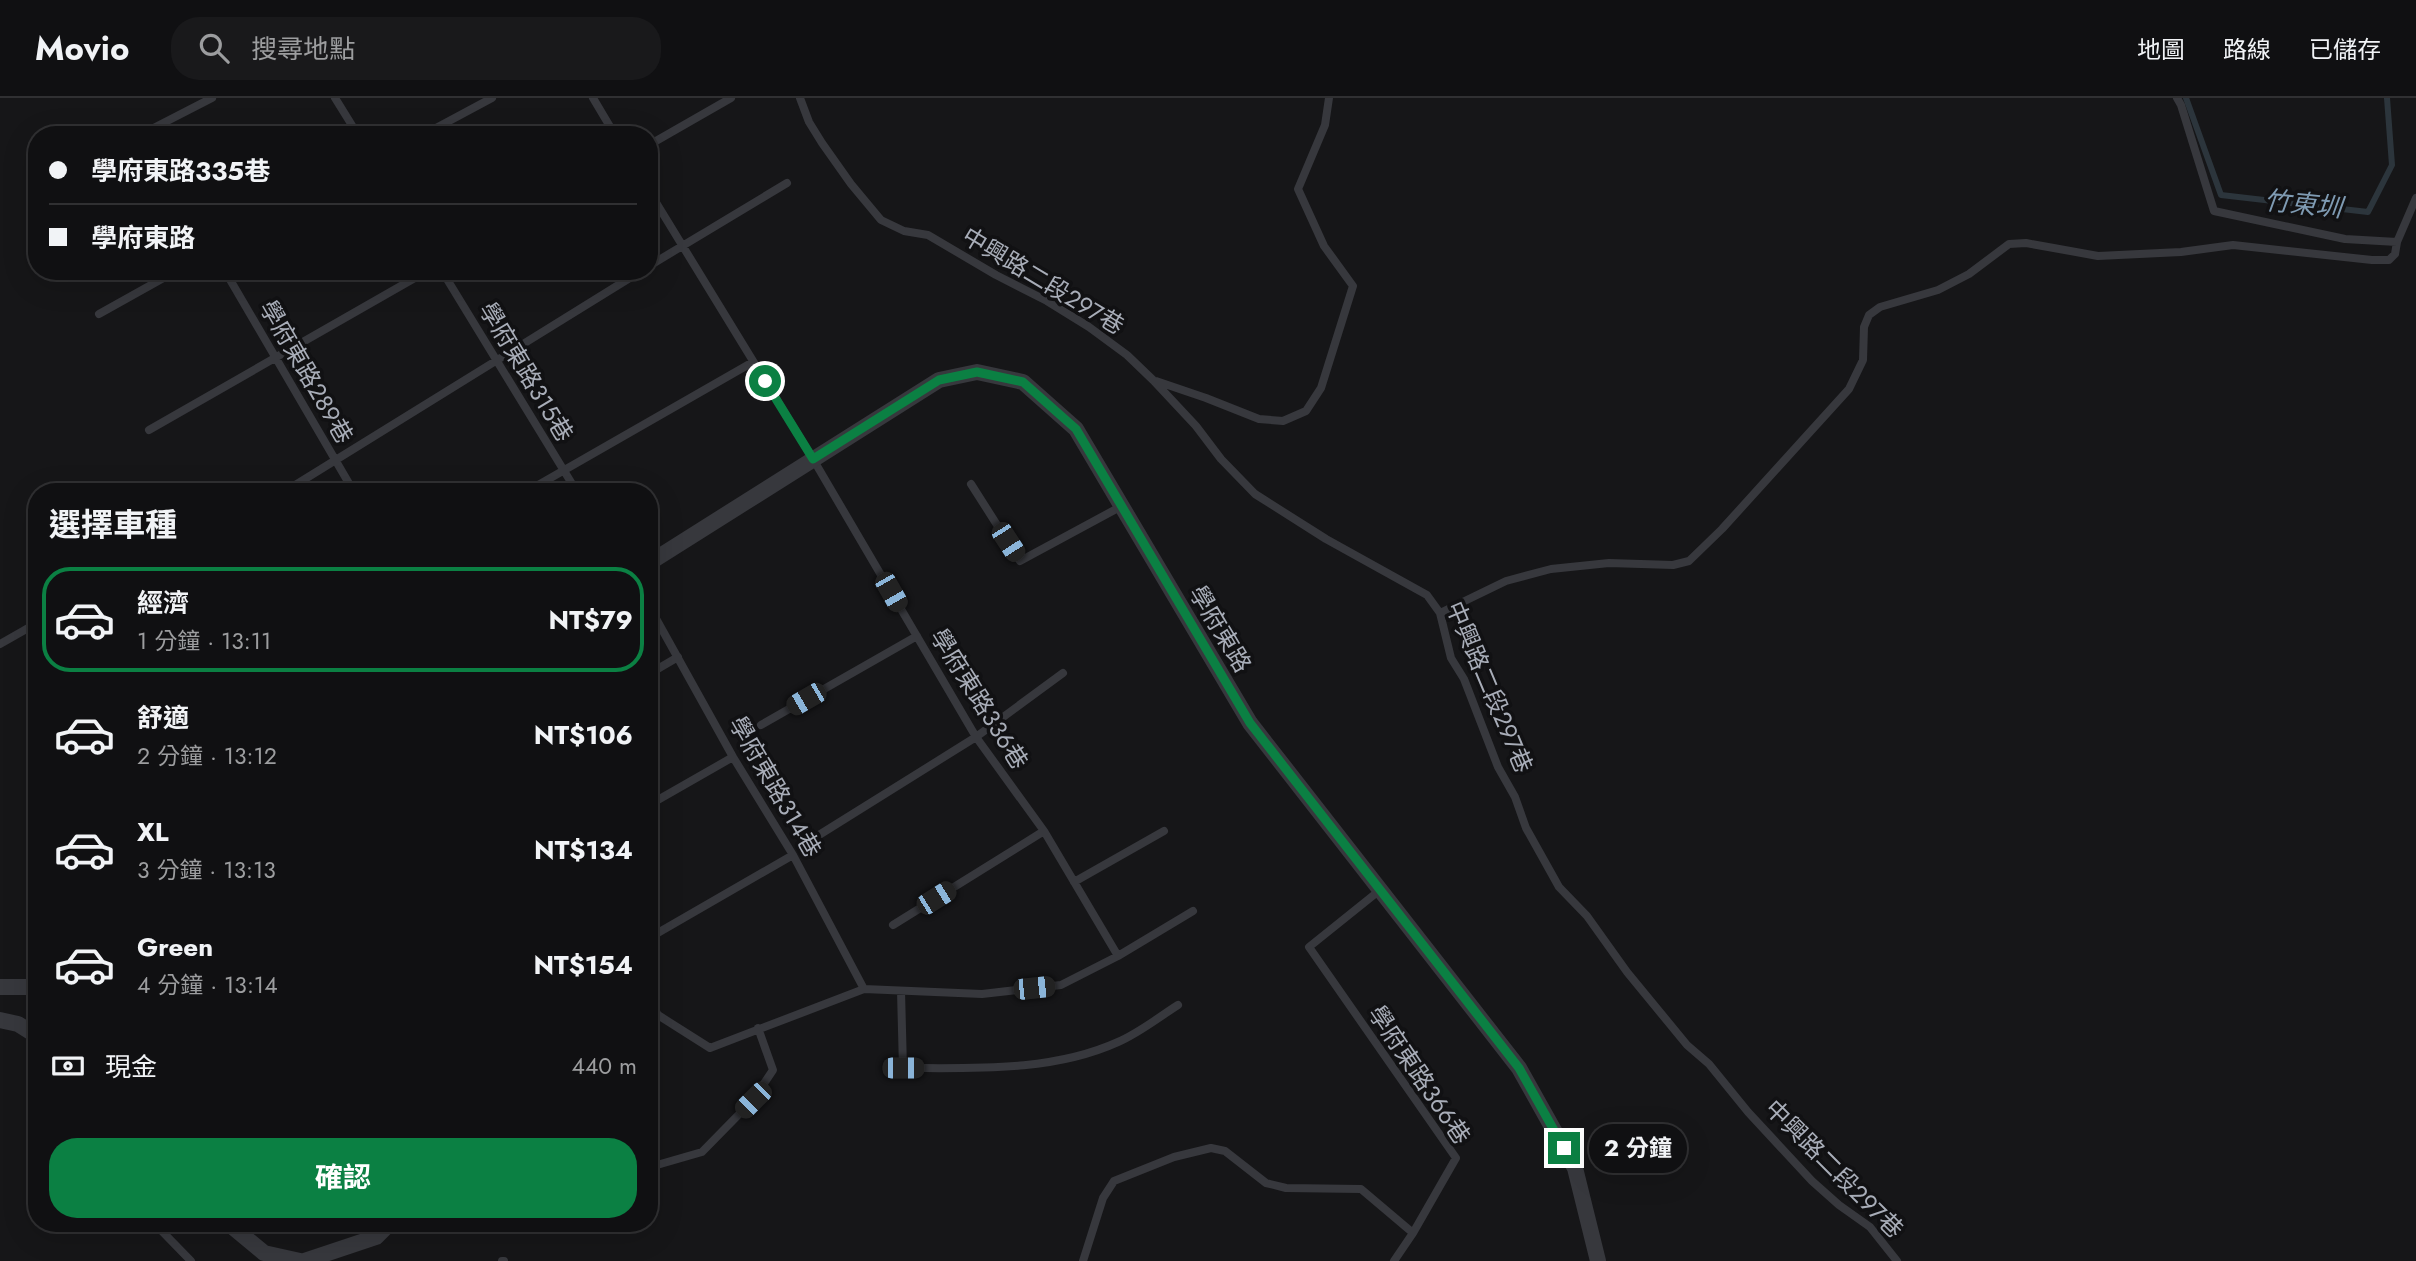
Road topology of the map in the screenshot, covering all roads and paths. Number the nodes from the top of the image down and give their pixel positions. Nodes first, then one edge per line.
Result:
1 (212, 98) edge
2 (335, 98) edge
3 (492, 98) edge
4 (593, 98) edge
5 (731, 98) edge
6 (800, 98) edge
7 (1329, 98) edge
8 (2176, 98) edge
9 (158, 126) edge
10 (352, 126) edge
11 (439, 126) edge
12 (610, 126) edge
13 (658, 140) edge
14 (787, 183) dead end
15 (2416, 198) edge
16 (658, 206) edge
17 (2397, 242) junction
18 (682, 246) junction
19 (658, 261) edge
20 (160, 280) edge
21 (230, 280) edge
22 (411, 280) edge
23 (448, 280) edge
24 (626, 280) edge
25 (99, 314) dead end
26 (275, 357) junction
27 (497, 360) junction
28 (753, 362) junction
29 (1153, 380) junction
30 (149, 430) dead end
31 (813, 459) junction
32 (335, 460) junction
33 (563, 470) junction
34 (298, 483) edge
35 (349, 483) edge
36 (541, 483) edge
37 (571, 483) edge
38 (971, 484) dead end
39 (1121, 507) junction
40 (658, 557) edge
41 (1440, 612) junction
42 (658, 622) edge
43 (28, 627) edge
44 (917, 636) junction
45 (0, 643) edge
46 (678, 657) junction
47 (658, 669) edge
48 (1063, 673) dead end
49 (761, 725) dead end
50 (976, 737) junction
51 (733, 757) junction
52 (658, 800) edge
53 (1044, 831) junction
54 (1164, 831) dead end
55 (819, 835) dead end
56 (793, 855) junction
57 (1074, 882) junction
58 (1380, 890) junction
59 (1193, 911) dead end
60 (893, 925) dead end
61 (658, 934) edge
62 (1118, 956) junction
63 (0, 987) edge
64 (28, 987) edge
65 (864, 989) junction
66 (901, 991) junction
67 (1178, 1005) dead end
68 (658, 1014) edge
69 (0, 1020) edge
70 (758, 1028) junction
71 (28, 1030) edge
72 (658, 1165) edge
73 (163, 1232) edge
74 (239, 1232) edge
75 (381, 1232) edge
76 (1413, 1233) junction
77 (191, 1261) edge
78 (302, 1261) edge
79 (1083, 1261) edge
80 (1394, 1261) edge
81 (1598, 1261) edge
82 (1897, 1261) edge

1 - 9 lane
2 - 10 lane
3 - 11 lane
4 - 12 lane
5 - 13 lane
6 - 29 lane, 中興路二段297巷
7 - 29 lane
8 - 17 lane
14 - 18 lane
15 - 17 lane
16 - 18 lane, 學府東路336巷
17 - 41 lane
18 - 19 lane
18 - 28 lane, 學府東路336巷
20 - 25 lane
21 - 26 lane, 學府東路289巷
22 - 26 lane
23 - 27 lane, 學府東路315巷
24 - 27 lane
26 - 30 lane
26 - 32 lane, 學府東路289巷
27 - 32 lane
27 - 33 lane, 學府東路315巷
28 - 31 lane, 學府東路336巷
28 - 33 lane
29 - 41 lane, 中興路二段297巷
31 - 39 street, 學府東路
31 - 40 street, 學府東路
31 - 44 lane, 學府東路336巷
32 - 34 lane
32 - 35 lane, 學府東路289巷
33 - 36 lane
33 - 37 lane, 學府東路315巷
38 - 39 lane
39 - 58 street, 學府東路
41 - 82 lane, 中興路二段297巷
42 - 46 lane, 學府東路314巷
43 - 45 lane
44 - 49 lane
44 - 50 lane, 學府東路336巷
46 - 47 lane
46 - 51 lane, 學府東路314巷
48 - 50 lane
50 - 53 lane, 學府東路336巷
50 - 55 lane
51 - 52 lane
51 - 56 lane, 學府東路314巷
53 - 57 lane, 學府東路336巷
53 - 60 lane
54 - 57 lane
56 - 61 lane
56 - 65 lane, 學府東路314巷
57 - 62 lane, 學府東路336巷
58 - 76 lane, 學府東路366巷
58 - 81 street, 學府東路
59 - 62 lane
62 - 66 lane
63 - 64 street
65 - 66 lane
65 - 70 lane
66 - 67 lane
68 - 70 lane
69 - 71 street
70 - 72 lane
73 - 77 lane
74 - 78 street
75 - 78 street
76 - 79 lane
76 - 80 lane

